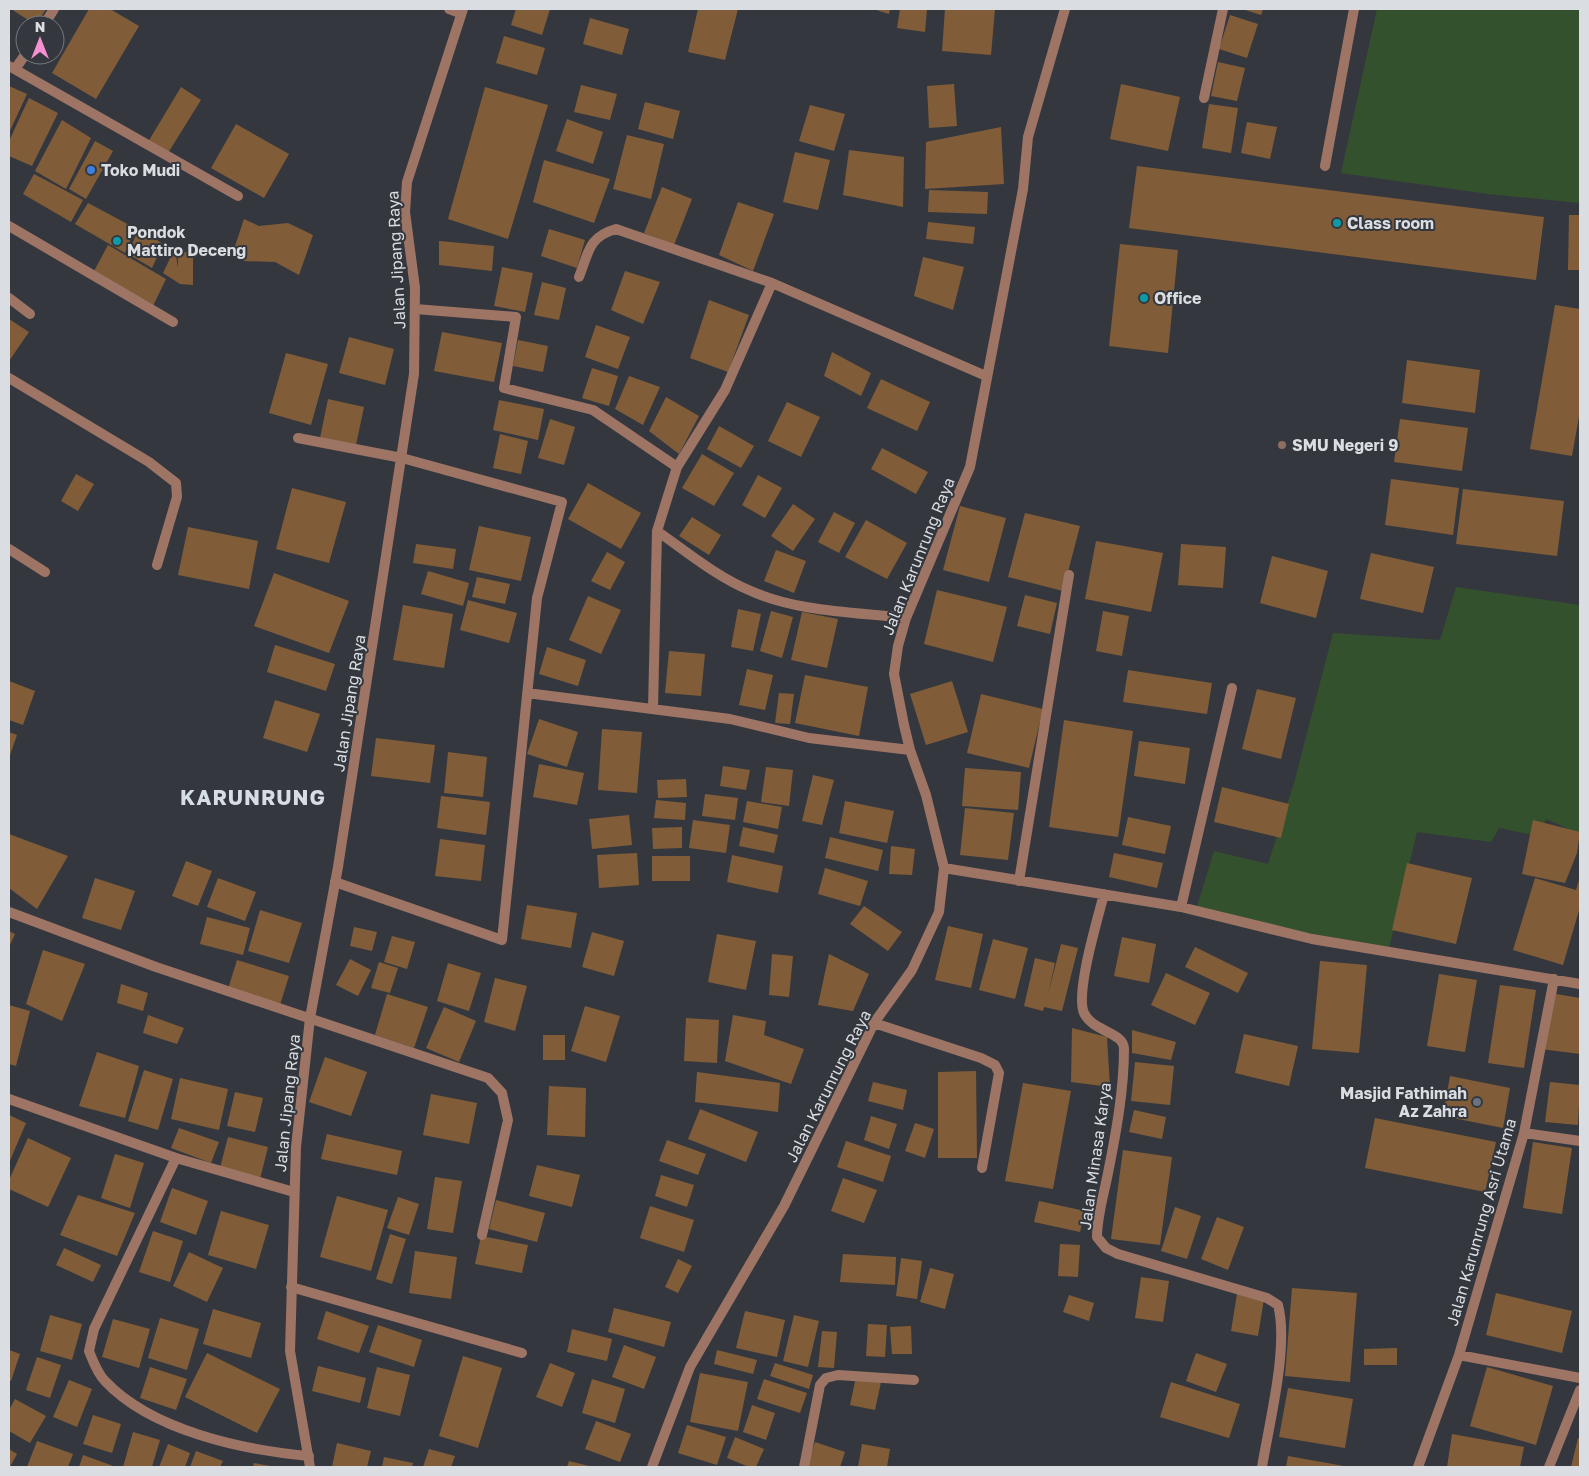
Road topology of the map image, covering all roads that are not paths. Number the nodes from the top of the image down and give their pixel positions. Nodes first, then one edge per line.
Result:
1 (449, 9) edge
2 (1065, 9) edge
3 (1223, 9) edge
4 (1354, 9) edge
5 (462, 11) edge
6 (12, 67) edge
7 (1204, 98) dead end
8 (1325, 166) dead end
9 (238, 196) dead end
10 (9, 226) edge
11 (579, 277) dead end
12 (772, 284) junction
13 (9, 298) edge
14 (415, 309) junction
15 (30, 314) dead end
16 (173, 322) dead end
17 (986, 376) junction
18 (9, 378) edge
19 (298, 438) dead end
20 (402, 458) junction
21 (677, 467) junction
22 (657, 531) junction
23 (9, 549) edge
24 (157, 565) dead end
25 (45, 572) dead end
26 (1069, 575) dead end
27 (906, 618) junction
28 (1232, 688) dead end
29 (527, 693) junction
30 (653, 709) junction
31 (910, 750) junction
32 (944, 868) junction
33 (1019, 881) junction
34 (336, 882) junction
35 (1104, 894) junction
36 (1181, 907) junction
37 (9, 912) edge
38 (1554, 980) junction
39 (1580, 984) edge
40 (310, 1018) junction
41 (874, 1023) junction
42 (9, 1099) edge
43 (1524, 1133) junction
44 (1580, 1141) edge
45 (176, 1158) junction
46 (982, 1168) dead end
47 (294, 1192) junction
48 (482, 1235) dead end
49 (291, 1287) junction
50 (522, 1353) dead end
51 (1459, 1355) junction
52 (1580, 1378) edge
53 (914, 1380) dead end
54 (1580, 1390) edge
55 (309, 1456) junction
56 (310, 1467) edge
57 (652, 1467) edge
58 (804, 1467) edge
59 (1262, 1467) edge
60 (1418, 1467) edge
61 (1549, 1467) edge

1 - 5 street
2 - 17 street, Jalan Karunrung Raya
3 - 7 street
4 - 8 street
5 - 14 street, Jalan Jipang Raya
6 - 9 street
10 - 16 street
11 - 12 street
12 - 17 street
12 - 21 street
13 - 15 street
14 - 20 street, Jalan Jipang Raya
14 - 21 street
17 - 27 street, Jalan Karunrung Raya
18 - 24 street
19 - 20 street
20 - 29 street
20 - 34 street, Jalan Jipang Raya
21 - 22 street
22 - 27 street
22 - 30 street
23 - 25 street
26 - 33 street
27 - 31 street, Jalan Karunrung Raya
28 - 36 street
29 - 30 street
29 - 34 street
30 - 31 street
31 - 32 street, Jalan Karunrung Raya
32 - 33 street
32 - 41 street, Jalan Karunrung Raya
33 - 35 street
34 - 40 street, Jalan Jipang Raya
35 - 36 street
35 - 59 street, Jalan Minasa Karya
36 - 38 street
37 - 40 street
38 - 39 street
38 - 43 street, Jalan Karunrung Asri Utama
40 - 47 street, Jalan Jipang Raya
40 - 48 street
41 - 46 street
41 - 57 street, Jalan Karunrung Raya
42 - 45 street
43 - 44 street
43 - 51 street, Jalan Karunrung Asri Utama
45 - 47 street
45 - 55 street
47 - 49 street, Jalan Jipang Raya
49 - 50 street
49 - 55 street, Jalan Jipang Raya
51 - 52 street
51 - 60 street, Jalan Karunrung Asri Utama
53 - 58 street
54 - 61 street
55 - 56 street, Jalan Jipang Raya

